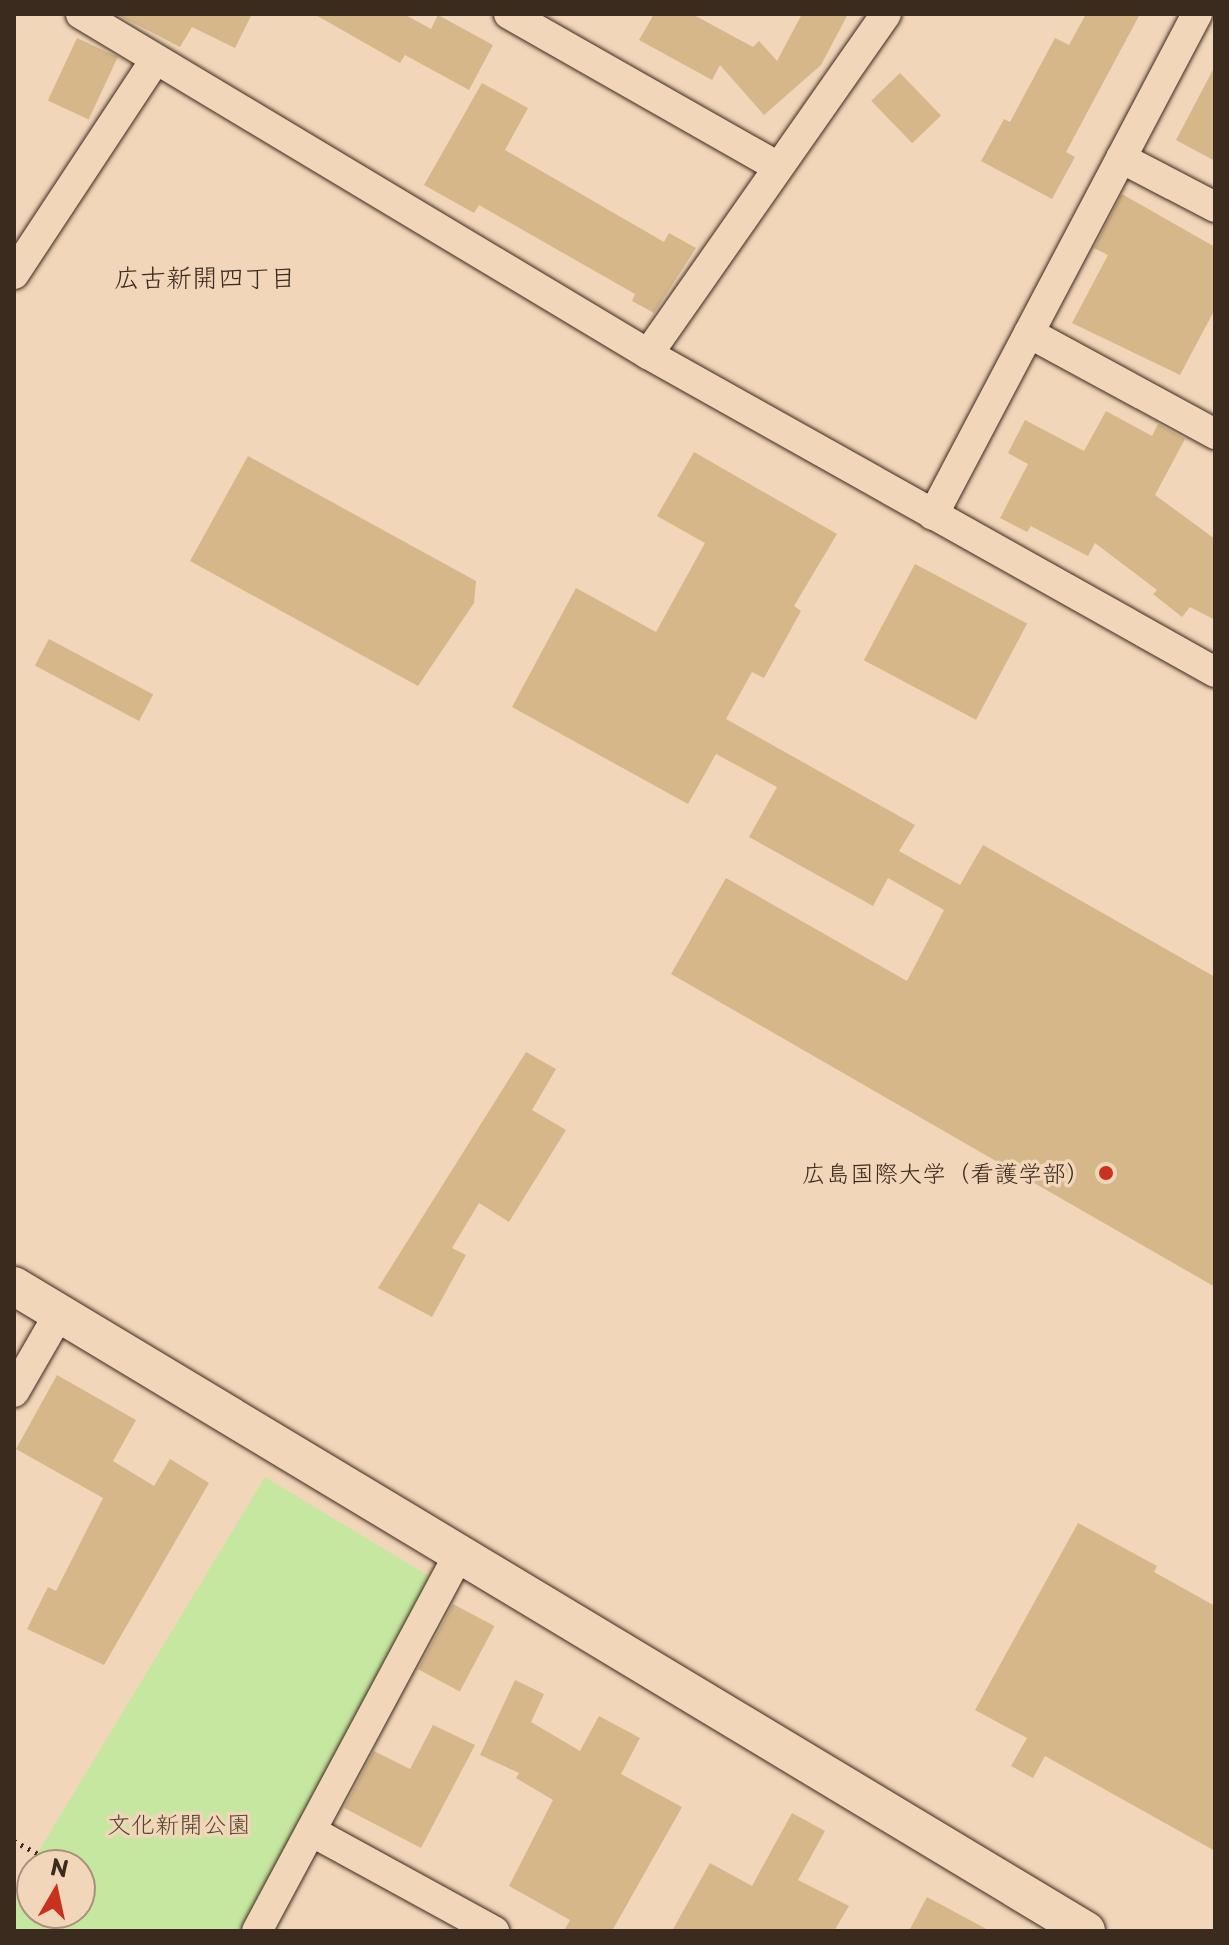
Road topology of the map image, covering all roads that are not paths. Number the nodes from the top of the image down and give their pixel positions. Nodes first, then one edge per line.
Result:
1 (81, 14) edge
2 (509, 14) edge
3 (886, 14) edge
4 (1197, 14) edge
5 (154, 62) junction
6 (1121, 158) junction
7 (778, 167) junction
8 (1215, 207) edge
9 (17, 262) edge
10 (1029, 333) junction
11 (648, 354) junction
12 (1215, 434) edge
13 (933, 515) junction
14 (1215, 672) edge
15 (14, 1286) edge
16 (59, 1314) junction
17 (14, 1392) edge
18 (459, 1555) junction
19 (311, 1831) junction
20 (1044, 1920) edge
21 (257, 1931) edge
22 (494, 1931) edge
23 (1086, 1931) edge

1 - 5 street
2 - 7 street
3 - 7 street
4 - 6 street
5 - 9 street
5 - 11 street
6 - 8 street
6 - 10 street
7 - 11 street
10 - 12 street
10 - 13 street
11 - 13 street
13 - 14 street
15 - 16 street
16 - 17 street
16 - 18 street
18 - 19 street
18 - 20 street
19 - 21 street
19 - 22 street
20 - 23 street

